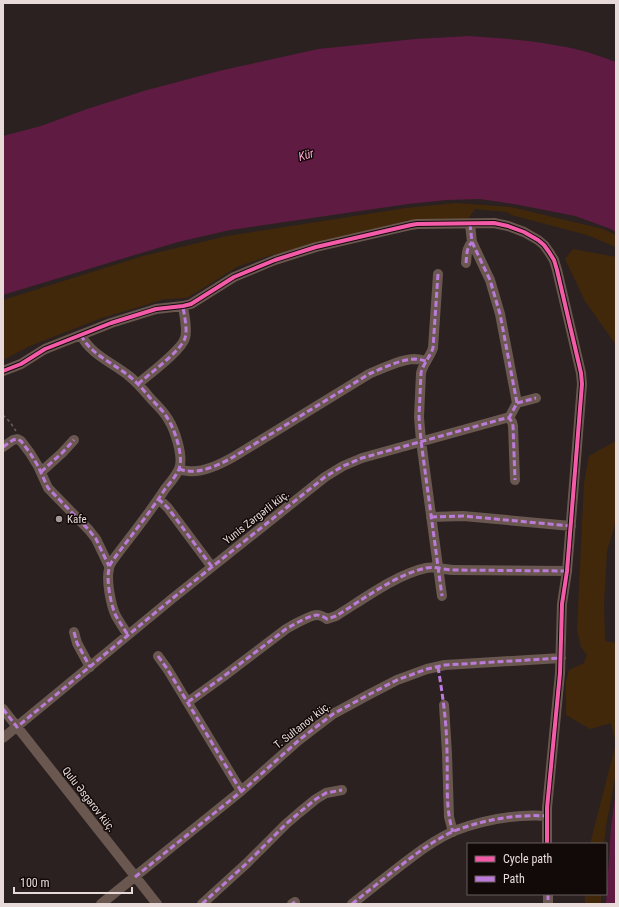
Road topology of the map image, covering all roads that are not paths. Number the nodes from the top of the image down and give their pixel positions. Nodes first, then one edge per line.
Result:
1 (470, 224) junction
2 (472, 242) junction
3 (466, 263) dead end
4 (438, 274) dead end
5 (183, 306) junction
6 (81, 335) junction
7 (426, 360) junction
8 (3, 371) edge
9 (138, 384) junction
10 (536, 398) dead end
11 (517, 403) junction
12 (509, 418) junction
13 (74, 440) dead end
14 (421, 441) junction
15 (3, 446) edge
16 (179, 469) junction
17 (41, 472) junction
18 (515, 480) dead end
19 (158, 499) junction
20 (431, 516) junction
21 (571, 526) junction
22 (109, 566) junction
23 (212, 567) junction
24 (439, 568) junction
25 (567, 571) junction
26 (442, 596) dead end
27 (74, 632) dead end
28 (128, 635) junction
29 (158, 656) dead end
30 (561, 658) junction
31 (90, 667) junction
32 (188, 702) junction
33 (444, 705) dead end
34 (3, 709) edge
35 (17, 727) junction
36 (3, 738) edge
37 (342, 790) dead end
38 (241, 791) junction
39 (546, 816) junction
40 (453, 832) junction
41 (547, 843) edge
42 (135, 877) junction
43 (357, 902) edge
44 (101, 904) edge
45 (156, 904) edge
46 (202, 904) edge

1 - 2 street
1 - 5 street
1 - 21 street
2 - 3 street
2 - 11 street
4 - 7 street
5 - 6 street
5 - 9 street
6 - 8 street
6 - 9 street
7 - 14 street
7 - 16 street
9 - 16 street
10 - 11 street
11 - 12 street
12 - 14 street, Yunis Zərgərli küç.
12 - 18 street
13 - 17 street
14 - 20 street
14 - 23 street, Yunis Zərgərli küç.
15 - 17 street
16 - 19 street
17 - 22 street
19 - 22 street
19 - 23 street
20 - 21 street
20 - 24 street
21 - 25 street
22 - 28 street
23 - 28 street, Yunis Zərgərli küç.
24 - 25 street
24 - 26 street
24 - 32 street
25 - 30 street
27 - 31 street
28 - 31 street, Yunis Zərgərli küç.
29 - 32 street
30 - 38 street, T. Sultanov küç.
30 - 39 street
31 - 35 street, Yunis Zərgərli küç.
32 - 38 street
33 - 40 street
34 - 35 street, Qulu Əsgərov küç.
35 - 36 street, Yunis Zərgərli küç.
35 - 42 street, Qulu Əsgərov küç.
37 - 46 street
38 - 42 street, T. Sultanov küç.
39 - 40 street
39 - 41 street
40 - 43 street
42 - 44 street, T. Sultanov küç.
42 - 45 street, Qulu Əsgərov küç.

